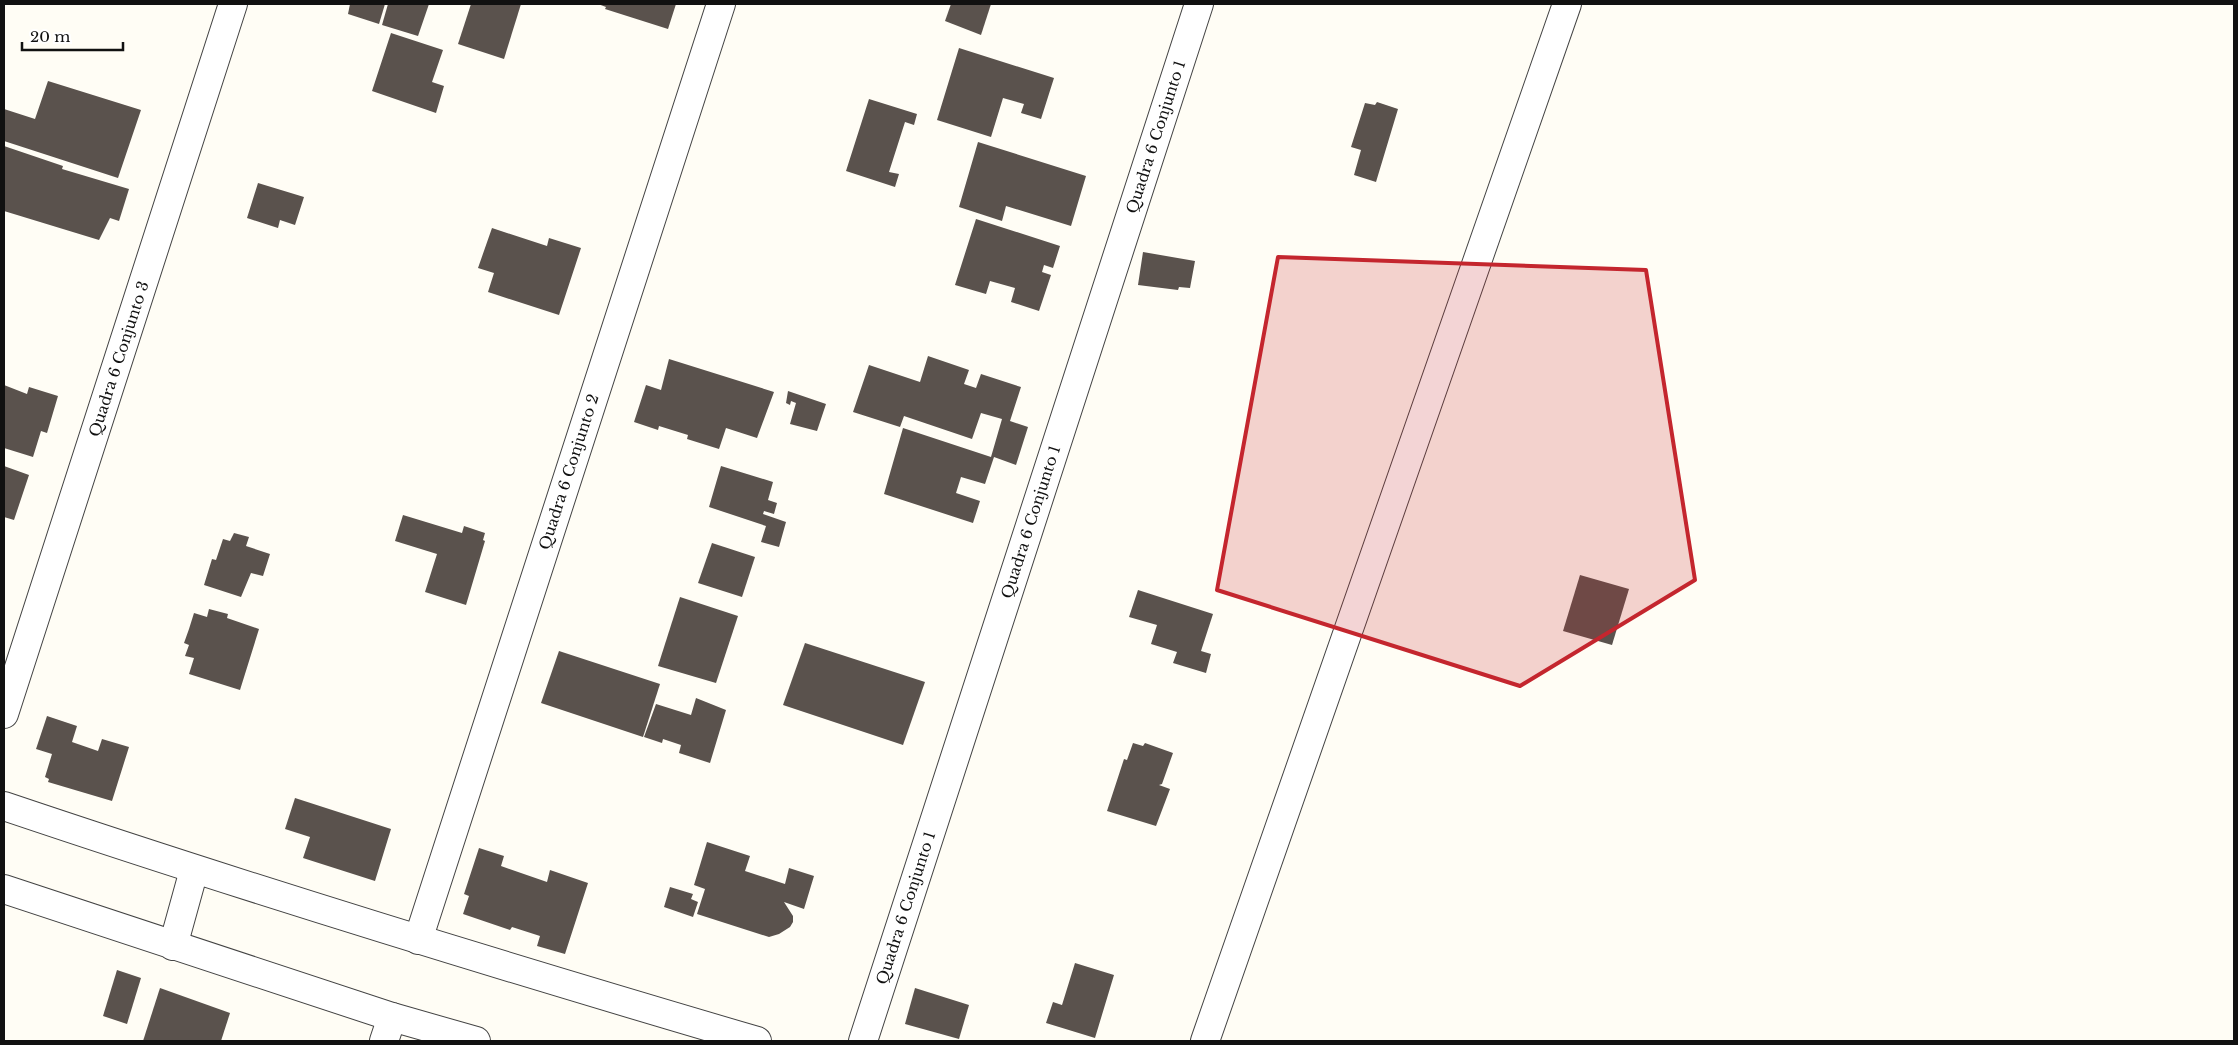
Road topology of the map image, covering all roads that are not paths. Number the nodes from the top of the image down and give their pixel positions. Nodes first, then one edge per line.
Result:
1 (233, 4) edge
2 (721, 4) edge
3 (1199, 4) edge
4 (1567, 4) edge
5 (4, 714) edge
6 (4, 806) edge
7 (194, 870) junction
8 (4, 889) edge
9 (418, 940) junction
10 (173, 946) junction
11 (388, 1029) edge
12 (476, 1041) edge
13 (753, 1041) edge
14 (863, 1041) edge
15 (1205, 1041) edge

1 - 5 street, Quadra 6 Conjunto 3
2 - 9 street, Quadra 6 Conjunto 2
3 - 14 street, Quadra 6 Conjunto 1
4 - 15 street
6 - 7 street
7 - 9 street
7 - 10 street
8 - 10 street
9 - 13 street
10 - 11 street
11 - 12 street

